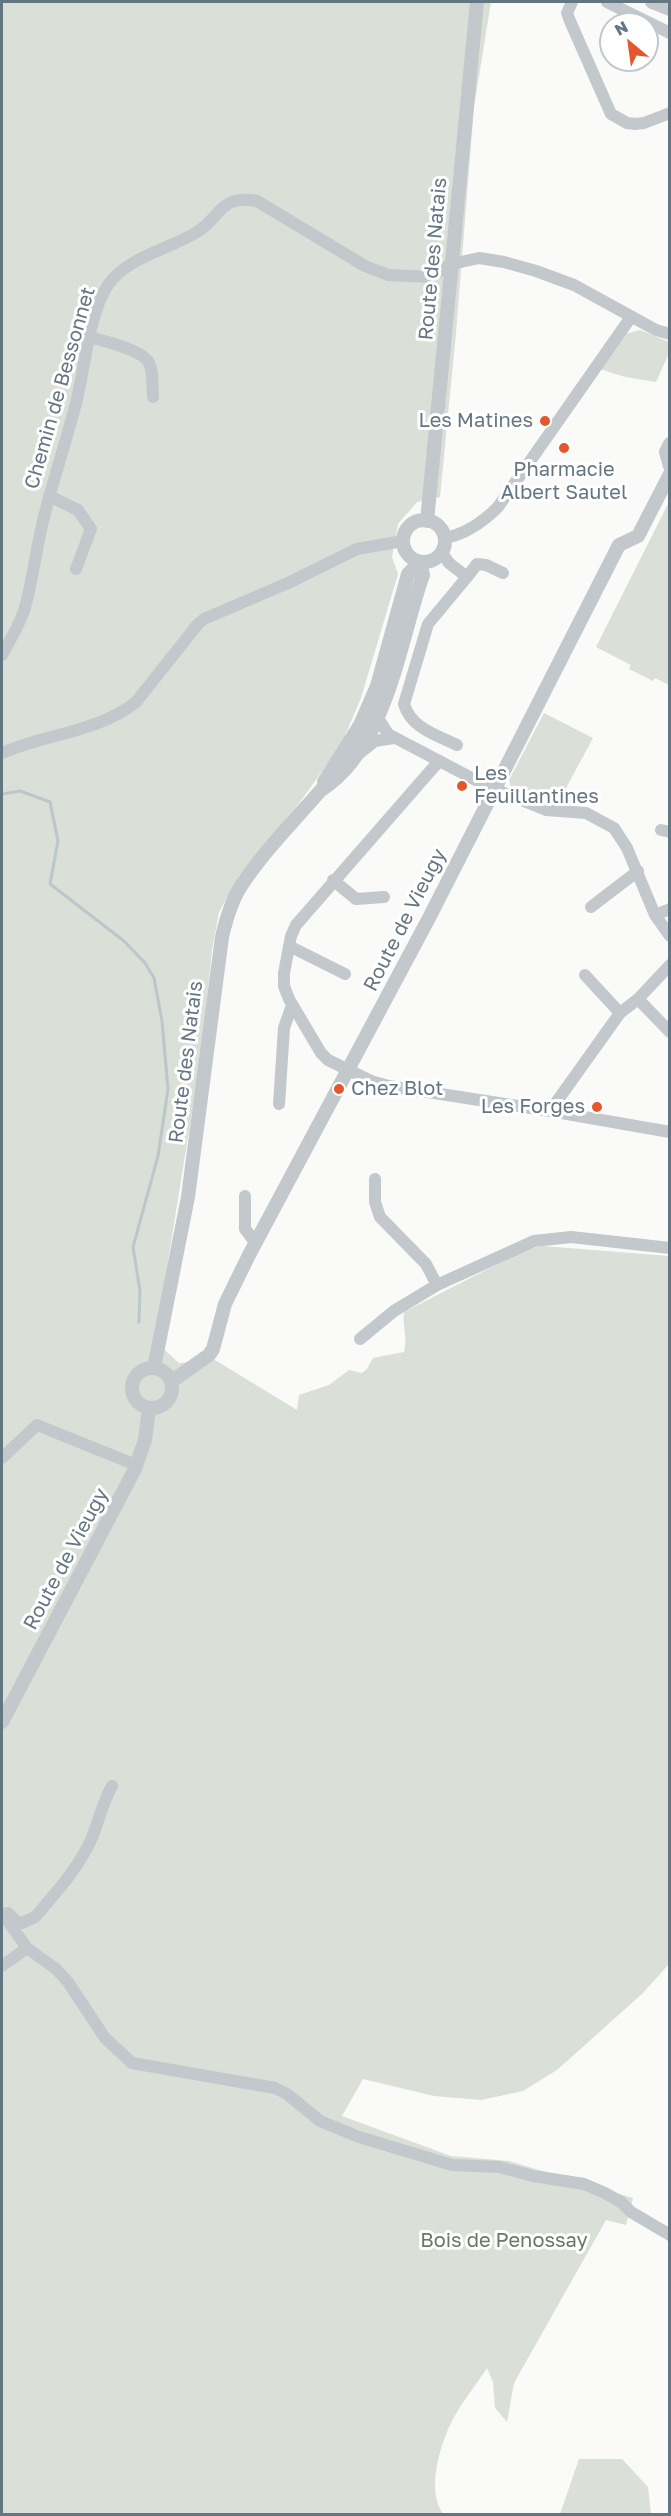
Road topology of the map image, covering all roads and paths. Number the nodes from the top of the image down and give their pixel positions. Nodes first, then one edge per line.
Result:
1 (477, 2) edge
2 (572, 2) edge
3 (607, 2) edge
4 (652, 2) edge
5 (669, 9) edge
6 (669, 33) edge
7 (669, 113) edge
8 (452, 264) junction
9 (632, 317) junction
10 (669, 334) edge
11 (90, 336) junction
12 (153, 396) dead end
13 (669, 444) edge
14 (669, 466) edge
15 (669, 474) edge
16 (49, 496) junction
17 (427, 521) junction
18 (445, 538) junction
19 (403, 541) junction
20 (442, 552) junction
21 (420, 562) junction
22 (76, 569) dead end
23 (503, 573) dead end
24 (467, 576) junction
25 (2, 655) edge
26 (377, 686) junction
27 (378, 718) junction
28 (394, 738) junction
29 (457, 745) dead end
30 (2, 753) edge
31 (354, 759) junction
32 (439, 761) junction
33 (496, 789) junction
34 (321, 790) junction
35 (638, 871) junction
36 (333, 880) junction
37 (384, 897) dead end
38 (591, 907) dead end
39 (669, 909) edge
40 (655, 915) junction
41 (669, 936) edge
42 (289, 946) junction
43 (669, 965) edge
44 (345, 974) dead end
45 (585, 975) dead end
46 (638, 999) junction
47 (292, 1005) junction
48 (620, 1012) junction
49 (669, 1032) edge
50 (349, 1071) junction
51 (279, 1104) dead end
52 (549, 1111) junction
53 (669, 1132) edge
54 (375, 1179) dead end
55 (245, 1196) dead end
56 (255, 1242) junction
57 (669, 1248) edge
58 (436, 1285) junction
59 (360, 1340) dead end
60 (154, 1368) junction
61 (172, 1381) junction
62 (149, 1409) junction
63 (2, 1458) edge
64 (136, 1466) junction
65 (2, 1722) edge
66 (112, 1786) dead end
67 (2, 1905) edge
68 (2, 1913) edge
69 (27, 1948) junction
70 (2, 1966) edge
71 (669, 2235) edge

1 - 8 street, Route des Natais
2 - 7 street
3 - 6 street
4 - 5 street
8 - 9 street, Chemin de Bessonnet
8 - 11 street, Chemin de Bessonnet
8 - 17 street, Route des Natais
9 - 10 street, Chemin de Bessonnet
9 - 18 street
11 - 12 street
11 - 16 street, Chemin de Bessonnet
13 - 14 street
15 - 33 street, Route de Vieugy
16 - 22 street
16 - 25 street, Chemin de Bessonnet
17 - 18 street
17 - 19 street
18 - 20 street
19 - 21 street
19 - 30 street
20 - 21 street
20 - 24 street
21 - 26 street, Route des Natais
21 - 27 street, Route des Natais
23 - 24 street
24 - 29 street
26 - 27 street
26 - 34 street, Route des Natais
27 - 28 street
27 - 31 street, Route des Natais
28 - 31 street
28 - 32 street
31 - 34 street, Route des Natais
32 - 33 street
32 - 36 street
33 - 35 street
33 - 50 street, Route de Vieugy
34 - 60 street, Route des Natais
35 - 38 street
35 - 40 street
36 - 37 street
36 - 42 street
39 - 40 street
40 - 41 street
42 - 44 street
42 - 47 street
43 - 46 street
45 - 48 street
46 - 48 street
46 - 49 street
47 - 50 street
47 - 51 street
48 - 52 street
50 - 52 street
50 - 56 street, Route de Vieugy
52 - 53 street
54 - 58 street
55 - 56 street
56 - 61 street, Route de Vieugy
57 - 58 street
58 - 59 street
60 - 61 street
60 - 62 street
61 - 62 street
62 - 64 street, Route de Vieugy
63 - 64 street
64 - 65 street, Route de Vieugy
66 - 67 street
68 - 69 street
69 - 70 street
69 - 71 street

